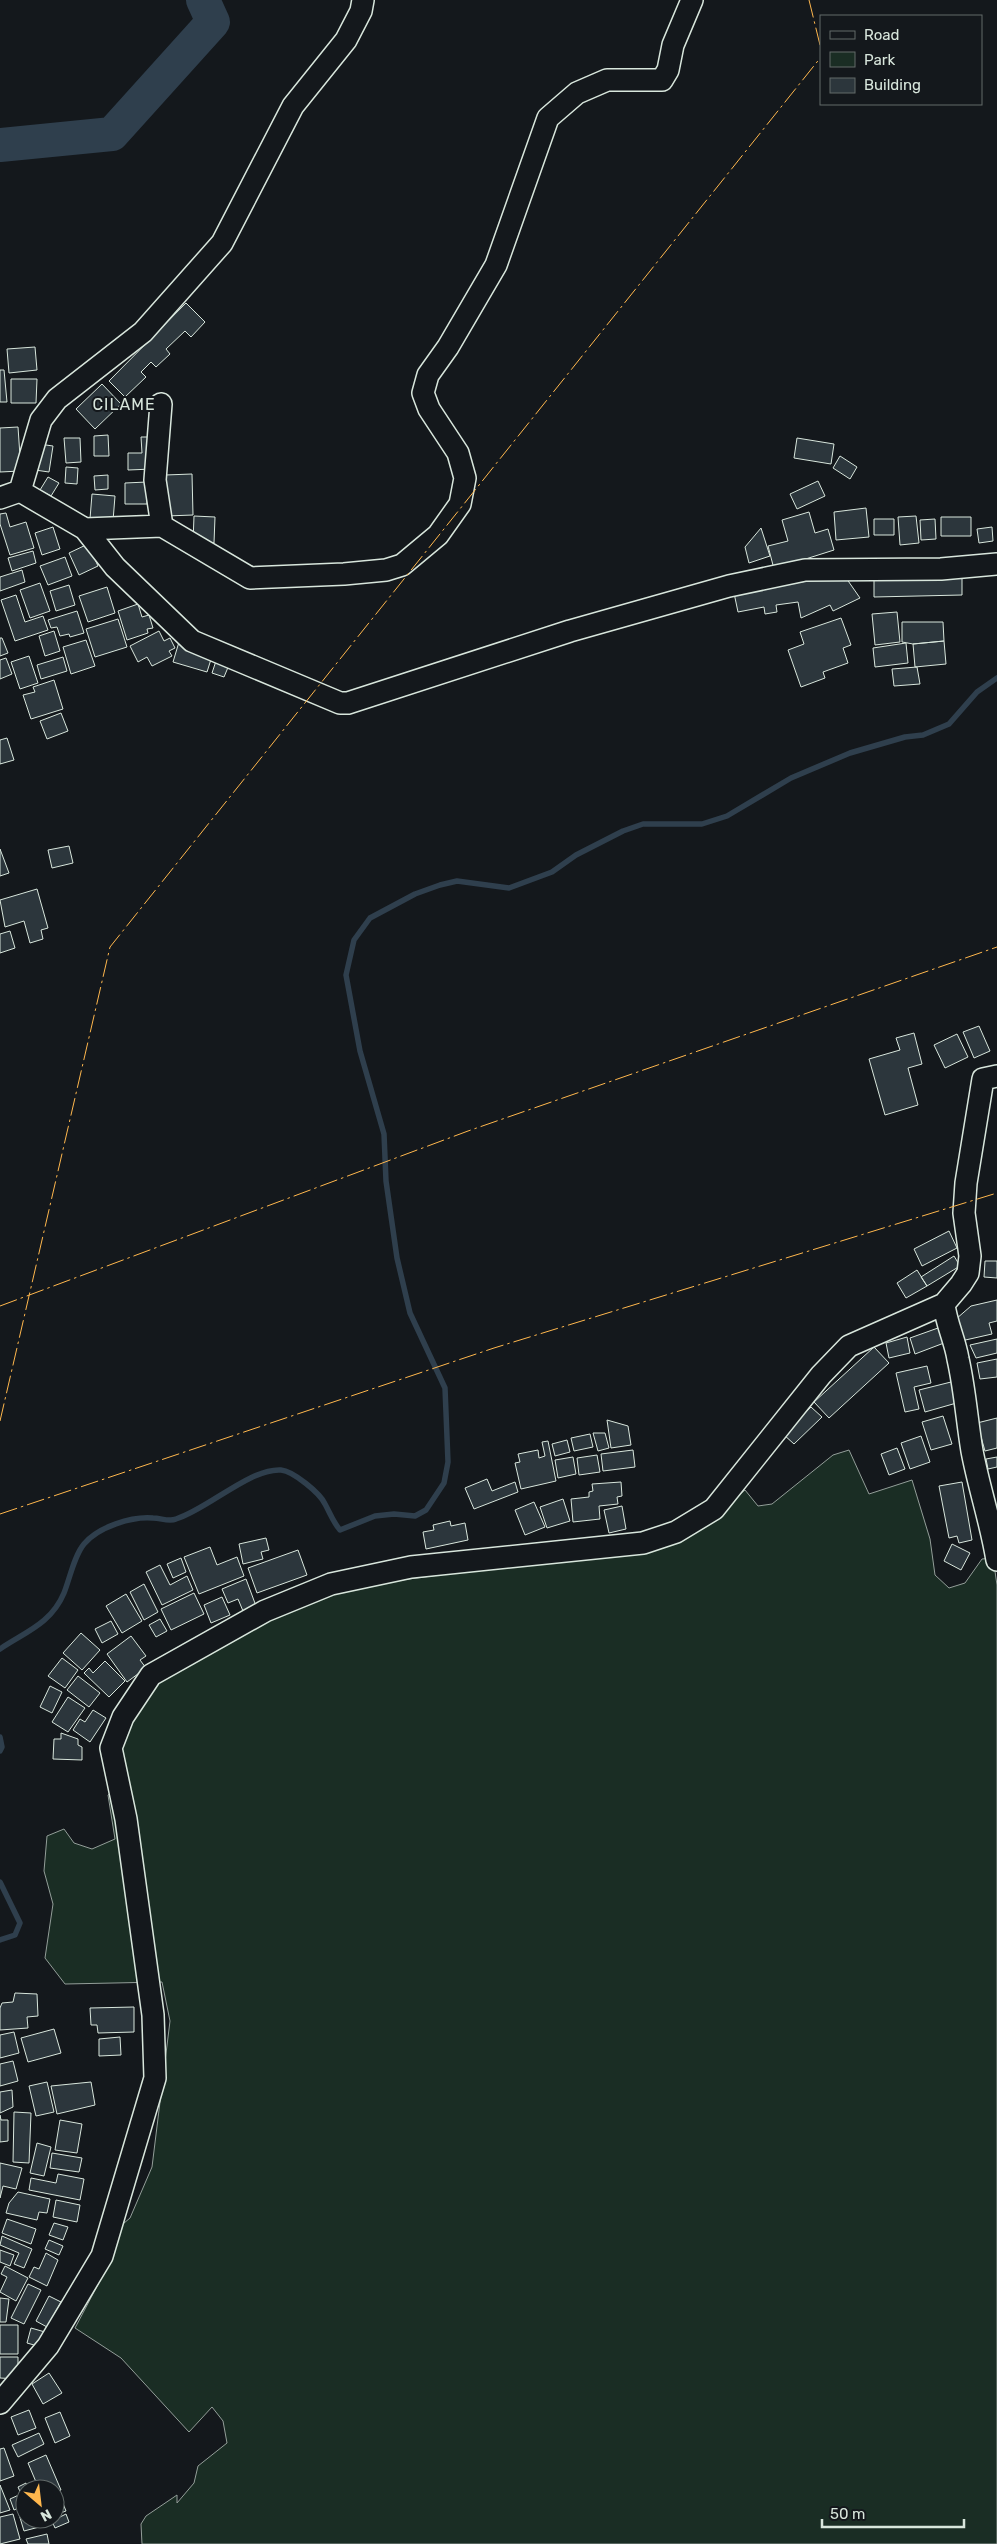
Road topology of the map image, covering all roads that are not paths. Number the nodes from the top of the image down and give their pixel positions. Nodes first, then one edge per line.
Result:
1 (363, 0) edge
2 (692, 0) edge
3 (161, 404) dead end
4 (10, 494) edge
5 (162, 526) junction
6 (85, 529) junction
7 (997, 564) edge
8 (997, 1076) edge
9 (944, 1304) junction
10 (995, 1536) edge
11 (997, 1560) edge
12 (0, 2403) edge

1 - 4 street
2 - 5 street
3 - 5 street
4 - 6 street
5 - 6 street
6 - 7 street
8 - 9 street
9 - 10 street
9 - 12 street
10 - 11 street

